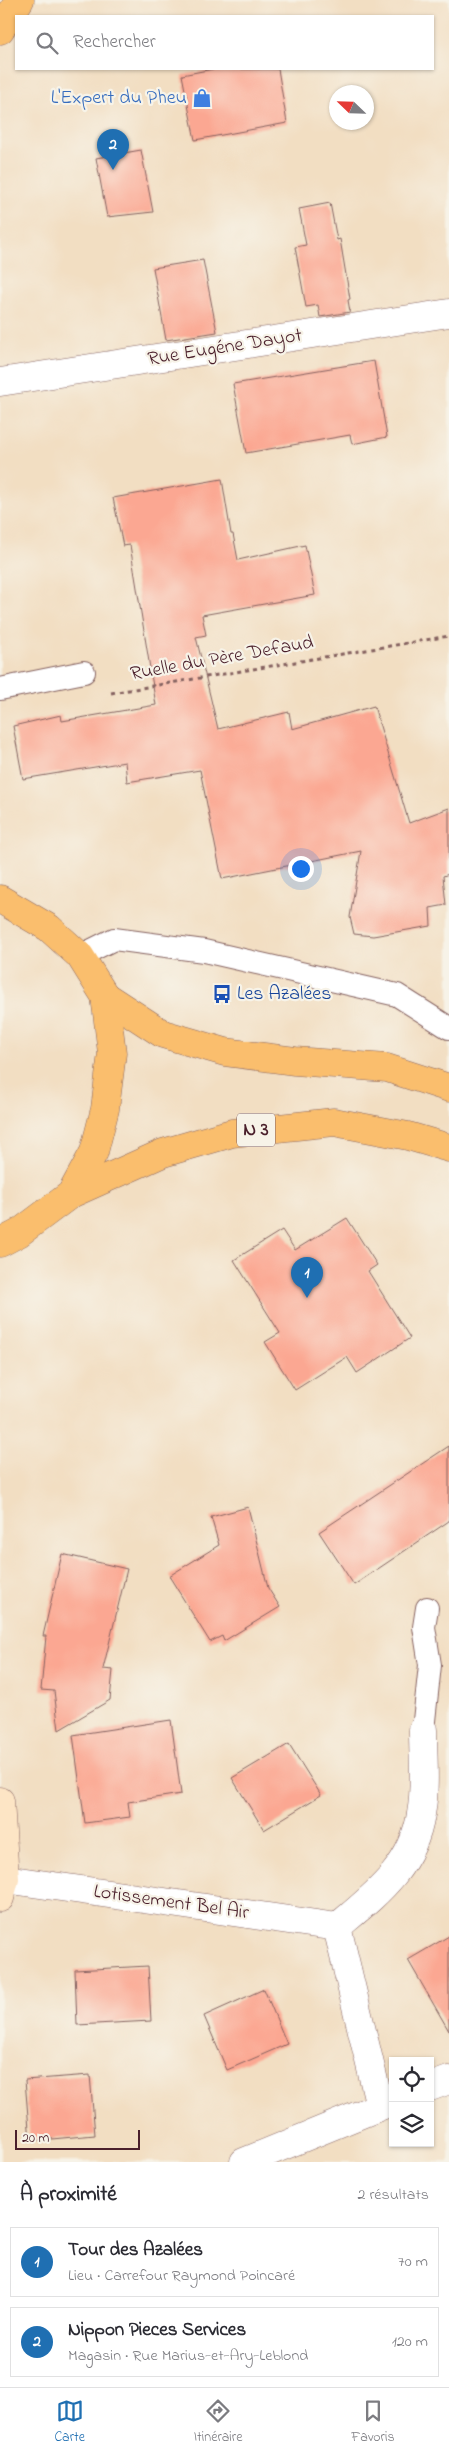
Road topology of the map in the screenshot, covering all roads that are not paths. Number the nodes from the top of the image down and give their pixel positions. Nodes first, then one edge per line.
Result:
1 (20, 0) edge
2 (0, 30) edge
3 (449, 313) edge
4 (0, 382) edge
5 (84, 672) dead end
6 (0, 689) edge
7 (0, 899) edge
8 (80, 956) junction
9 (105, 996) junction
10 (449, 1028) edge
11 (449, 1088) edge
12 (449, 1148) edge
13 (71, 1194) junction
14 (0, 1243) edge
15 (427, 1608) dead end
16 (423, 1730) joint
17 (0, 1801) edge
18 (3, 1889) edge
19 (336, 1927) junction
20 (449, 2080) edge
21 (434, 2086) edge
22 (387, 2103) edge
23 (244, 2162) edge

1 - 2 main road
3 - 4 street, Rue Eugéne Dayot
5 - 6 lane
7 - 8 main road, N 3
8 - 9 main road, N 3
8 - 10 lane
9 - 11 main road, N 3
9 - 13 main road, N 3
12 - 13 main road, N 3
13 - 14 main road, N 3
15 - 16 lane
16 - 19 street
17 - 18 main road
18 - 19 street, Lotissement Bel Air
19 - 22 street
20 - 21 street
22 - 23 street

